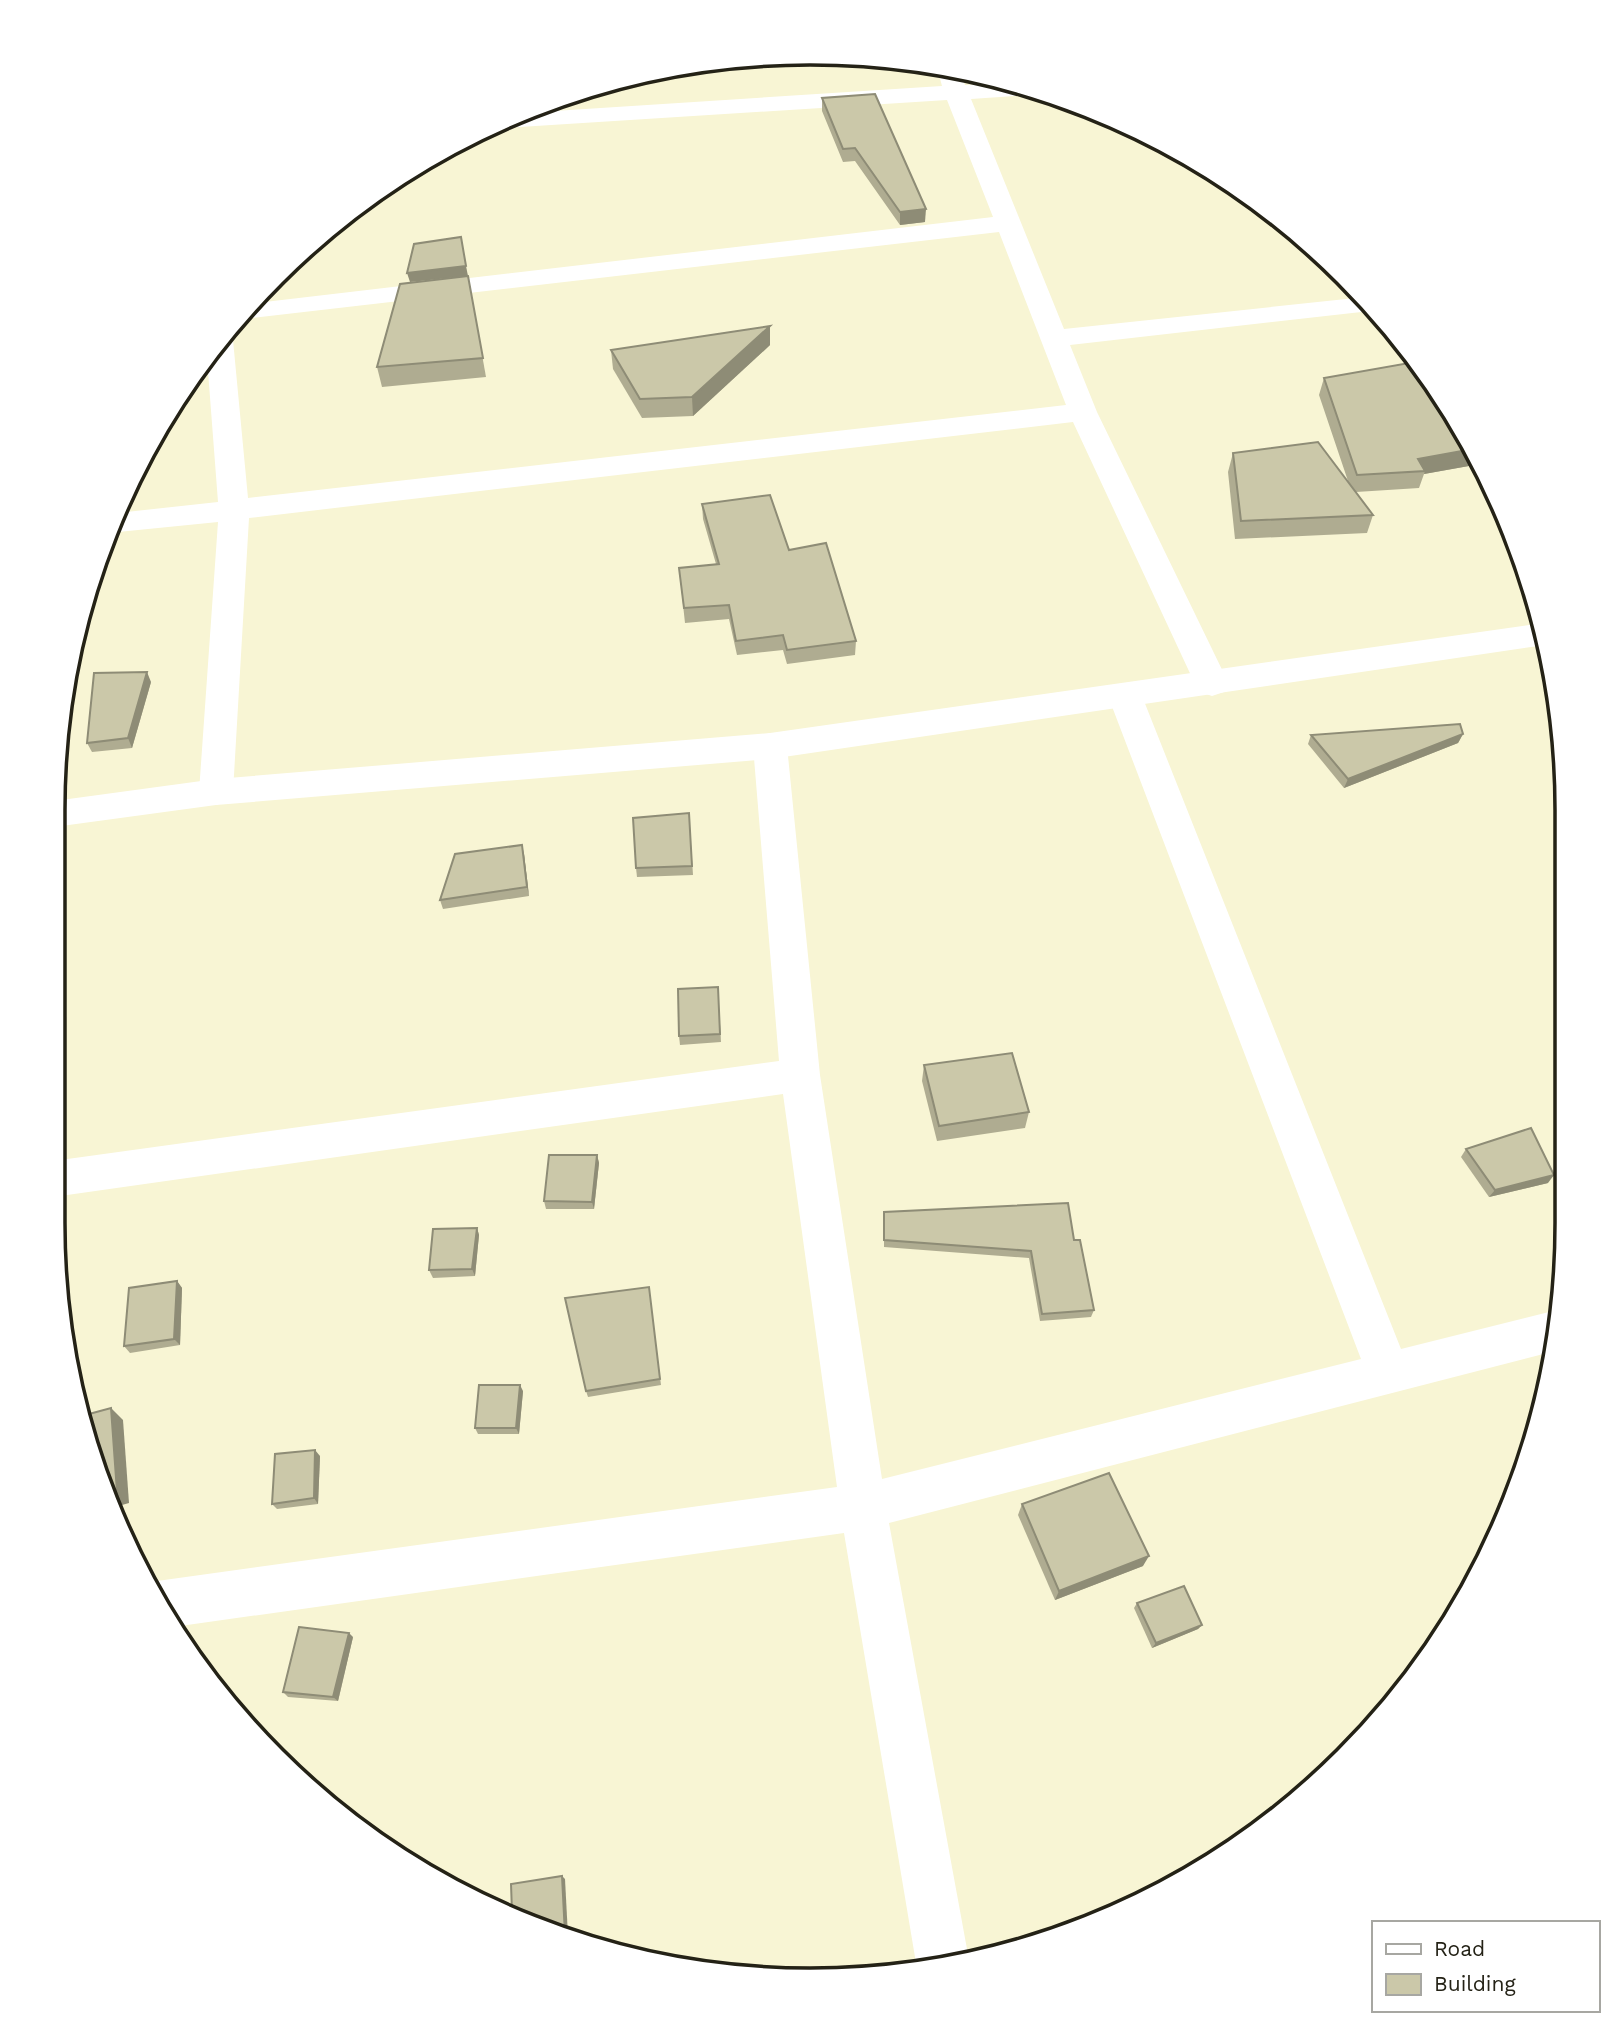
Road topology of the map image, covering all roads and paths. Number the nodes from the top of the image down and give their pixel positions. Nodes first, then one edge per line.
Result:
1 (952, 81) edge
2 (971, 83) edge
3 (532, 118) edge
4 (1008, 223) junction
5 (1358, 306) edge
6 (257, 311) edge
7 (1054, 338) junction
8 (220, 354) edge
9 (1083, 412) junction
10 (234, 510) junction
11 (122, 523) edge
12 (1534, 636) edge
13 (1212, 684) junction
14 (1125, 696) junction
15 (770, 746) junction
16 (216, 792) junction
17 (65, 813) edge
18 (800, 1074) junction
19 (65, 1177) edge
20 (1547, 1333) edge
21 (1389, 1373) junction
22 (863, 1507) junction
23 (169, 1603) edge
24 (942, 1956) edge

1 - 2 street
1 - 3 street
1 - 4 street
4 - 6 street
4 - 7 street
5 - 7 street
7 - 9 street
8 - 10 street
9 - 10 street
9 - 13 street
10 - 11 street
10 - 16 street
12 - 13 street
13 - 14 street
14 - 15 street
14 - 21 street
15 - 16 street
15 - 18 street
16 - 17 street
18 - 19 street
18 - 22 street
20 - 21 street
21 - 22 street
22 - 23 street
22 - 24 street

